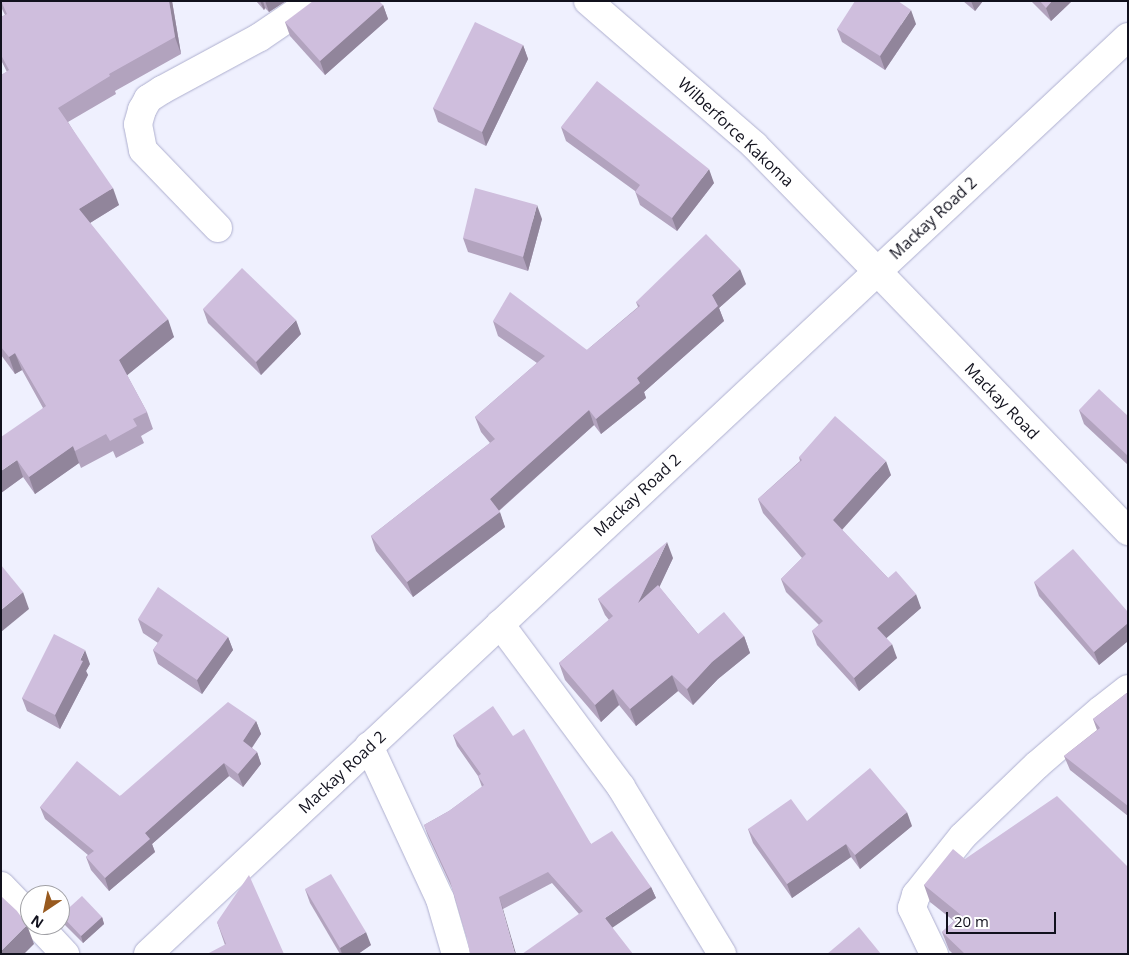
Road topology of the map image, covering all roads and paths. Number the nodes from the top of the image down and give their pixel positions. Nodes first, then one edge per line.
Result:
1 (313, 1) edge
2 (588, 1) edge
3 (1128, 37) edge
4 (218, 228) dead end
5 (876, 270) junction
6 (1128, 531) edge
7 (500, 624) junction
8 (1128, 689) edge
9 (369, 746) junction
10 (1, 886) edge
11 (20, 906) edge
12 (47, 935) edge
13 (65, 954) edge
14 (148, 954) edge
15 (456, 954) edge
16 (722, 954) edge
17 (934, 954) edge

1 - 4 street
2 - 5 street, Wilberforce Kakoma
3 - 5 street, Mackay Road 2
5 - 6 street, Mackay Road
5 - 7 street, Mackay Road 2
7 - 9 street, Mackay Road 2
7 - 16 street
8 - 17 street
9 - 14 street, Mackay Road 2
9 - 15 street
10 - 11 street
12 - 13 street

